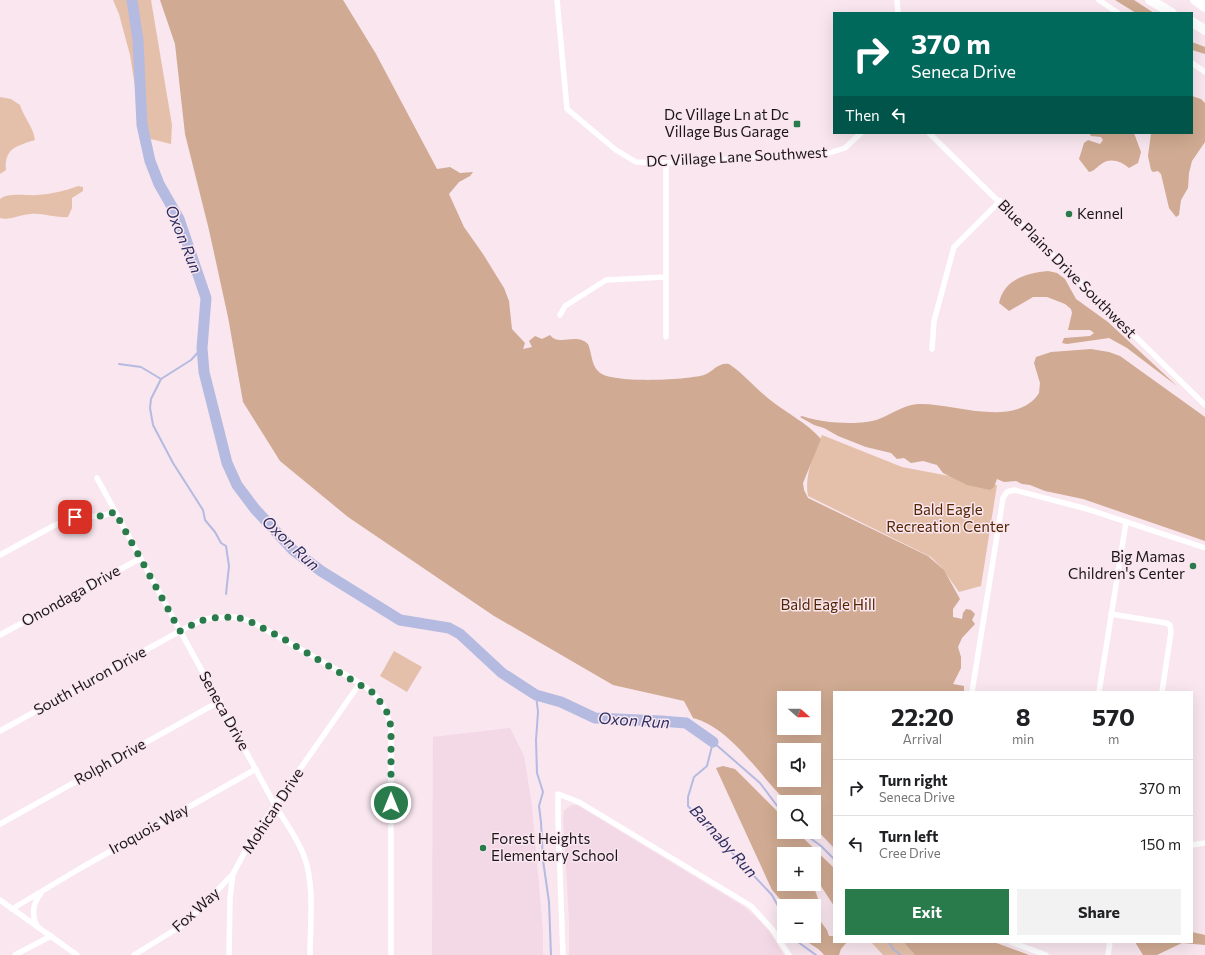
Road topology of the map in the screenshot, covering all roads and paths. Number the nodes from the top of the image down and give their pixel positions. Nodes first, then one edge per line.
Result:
1 (557, 0) edge
2 (897, 0) edge
3 (1099, 0) edge
4 (1150, 0) edge
5 (1161, 0) edge
6 (1195, 0) edge
7 (1205, 7) edge
8 (898, 12) edge
9 (1117, 12) edge
10 (1170, 12) edge
11 (1178, 12) edge
12 (1193, 23) edge
13 (1205, 30) edge
14 (1193, 64) edge
15 (1205, 72) edge
16 (860, 134) edge
17 (930, 134) edge
18 (666, 163) junction
19 (1000, 201) junction
20 (666, 277) junction
21 (560, 315) dead end
22 (666, 337) dead end
23 (932, 349) dead end
24 (1205, 405) edge
25 (97, 478) dead end
26 (115, 512) junction
27 (1126, 522) junction
28 (1205, 548) edge
29 (0, 555) edge
30 (141, 558) junction
31 (1111, 614) junction
32 (180, 631) junction
33 (0, 635) edge
34 (360, 683) junction
35 (972, 691) edge
36 (1099, 691) edge
37 (1162, 691) edge
38 (220, 701) junction
39 (0, 731) edge
40 (256, 769) junction
41 (275, 805) junction
42 (0, 824) edge
43 (1205, 843) edge
44 (1193, 845) edge
45 (233, 874) junction
46 (43, 892) junction
47 (0, 900) edge
48 (12, 909) junction
49 (37, 926) junction
50 (51, 936) junction
51 (1014, 943) edge
52 (1110, 943) edge
53 (15, 955) edge
54 (77, 955) edge
55 (134, 955) edge
56 (229, 955) edge
57 (310, 955) edge
58 (391, 955) edge
59 (563, 955) edge
60 (789, 955) edge
61 (1046, 955) edge
62 (1108, 955) edge

1 - 18 street, DC Village Lane Southwest
2 - 8 street
3 - 9 street
4 - 10 highway
5 - 11 highway
6 - 7 highway
12 - 13 highway
14 - 15 street
16 - 18 street, DC Village Lane Southwest
17 - 19 street, Blue Plains Drive Southwest
18 - 20 street
19 - 23 street
19 - 24 street, Blue Plains Drive Southwest
20 - 21 street
20 - 22 street
25 - 26 street, Seneca Drive
26 - 29 street
26 - 30 street, Seneca Drive
27 - 28 street
27 - 31 street
27 - 35 street
30 - 32 street, Seneca Drive
30 - 33 street, Onondaga Drive
31 - 36 street
31 - 37 street
32 - 34 street, South Huron Drive
32 - 38 street, Seneca Drive
32 - 39 street, South Huron Drive
34 - 41 street, Mohican Drive
34 - 58 street, South Huron Drive
38 - 40 street, Seneca Drive
38 - 42 street, Rolph Drive
40 - 41 street, Seneca Drive
40 - 46 street, Iroquois Way
41 - 45 street, Mohican Drive
41 - 57 street, Seneca Drive
43 - 44 street
45 - 55 street, Fox Way
45 - 56 street, Mohican Drive
46 - 48 street, Iroquois Way
46 - 49 street, Iroquois Way
47 - 48 street
48 - 49 street
49 - 50 street
50 - 53 street
50 - 54 street
51 - 61 street
52 - 62 street
59 - 60 street

